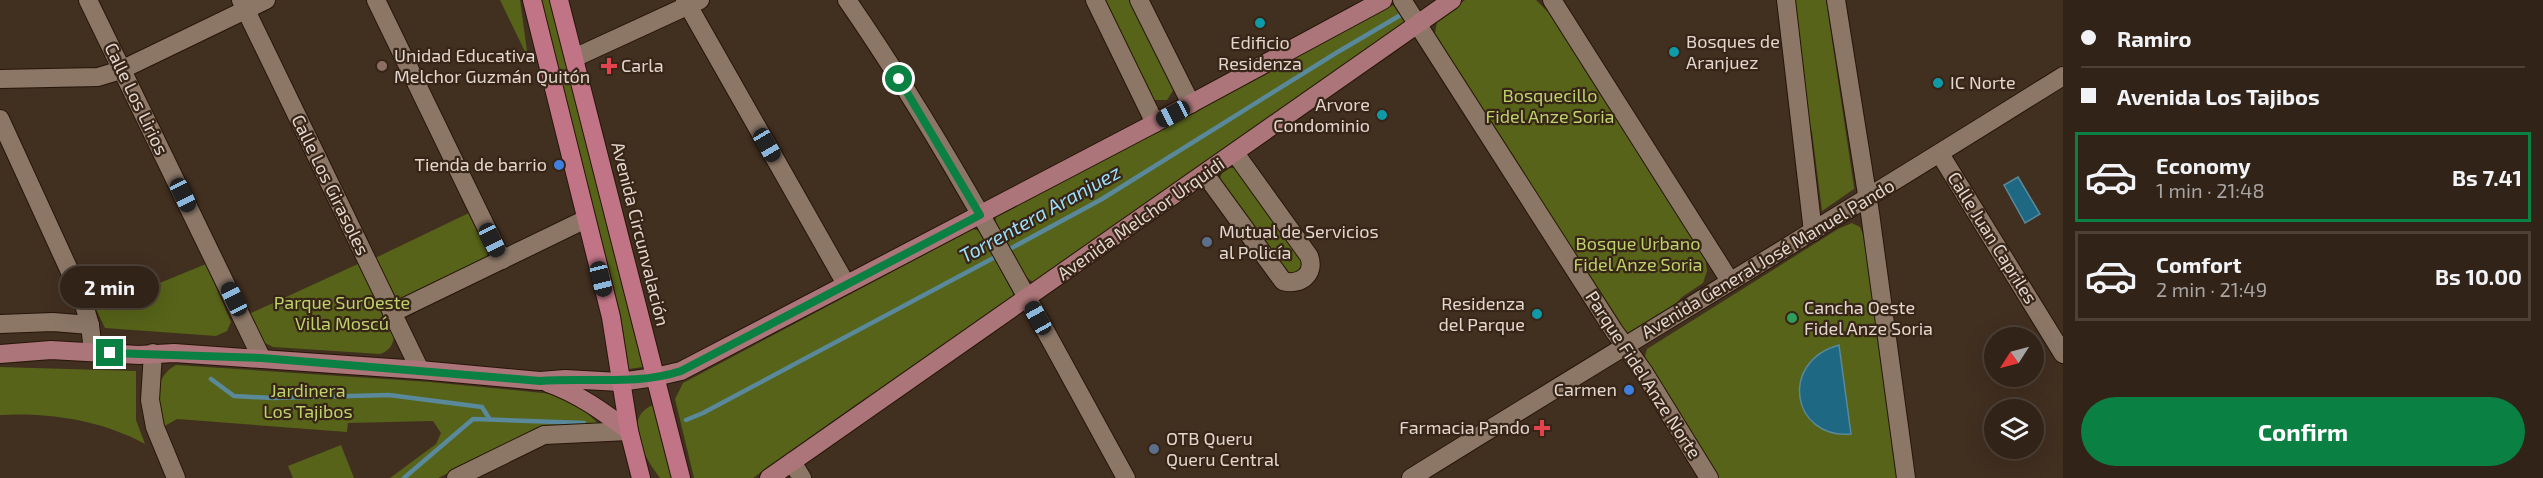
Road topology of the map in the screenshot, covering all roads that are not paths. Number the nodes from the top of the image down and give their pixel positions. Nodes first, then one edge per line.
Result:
1 (88, 0) edge
2 (266, 0) edge
3 (376, 0) edge
4 (532, 0) edge
5 (560, 0) edge
6 (847, 0) edge
7 (1095, 0) edge
8 (1139, 0) edge
9 (1383, 0) edge
10 (1402, 0) edge
11 (1452, 0) edge
12 (1552, 0) edge
13 (1786, 0) edge
14 (1836, 0) edge
15 (691, 2) edge
16 (243, 5) edge
17 (1418, 25) junction
18 (574, 58) junction
19 (121, 70) junction
20 (2063, 76) edge
21 (0, 79) edge
22 (1191, 104) junction
23 (0, 119) edge
24 (1155, 123) junction
25 (1235, 153) junction
26 (1940, 154) junction
27 (1205, 174) junction
28 (1868, 199) junction
29 (980, 215) junction
30 (586, 219) junction
31 (1813, 232) junction
32 (502, 260) junction
33 (1730, 281) junction
34 (846, 284) junction
35 (1026, 298) junction
36 (392, 313) junction
37 (0, 324) edge
38 (90, 326) junction
39 (1624, 345) junction
40 (93, 351) junction
41 (153, 353) junction
42 (0, 354) edge
43 (2063, 354) edge
44 (262, 358) junction
45 (420, 370) junction
46 (655, 377) junction
47 (540, 381) junction
48 (620, 381) junction
49 (628, 431) junction
50 (792, 462) junction
51 (176, 478) edge
52 (456, 478) edge
53 (641, 478) edge
54 (681, 478) edge
55 (770, 478) edge
56 (802, 478) edge
57 (1126, 478) edge
58 (1412, 478) edge
59 (1709, 478) edge
60 (1905, 478) edge

1 - 19 street, Calle Los Lirios
2 - 16 street
3 - 32 street
4 - 30 highway
5 - 18 highway, Avenida Circunvalación
6 - 29 street
7 - 24 street
8 - 22 street
9 - 22 main road
10 - 17 street, Parque Fidel Anze Norte
11 - 17 main road, Avenida Melchor Urquidi
12 - 33 street
13 - 31 street
14 - 28 street
15 - 18 street
15 - 34 street
16 - 19 street
16 - 36 street, Calle Los Girasoles
17 - 25 main road, Avenida Melchor Urquidi
17 - 39 street, Parque Fidel Anze Norte
18 - 46 highway, Avenida Circunvalación
19 - 21 street
19 - 44 street, Calle Los Lirios
20 - 26 street, Avenida General José Manuel Pando
22 - 24 main road
23 - 38 street
24 - 29 main road
25 - 27 main road, Avenida Melchor Urquidi
25 - 27 street
26 - 28 street, Avenida General José Manuel Pando
26 - 43 street, Calle Juan Capriles
27 - 35 main road, Avenida Melchor Urquidi
28 - 31 street, Avenida General José Manuel Pando
28 - 60 street
29 - 34 main road
29 - 35 street
30 - 32 street
30 - 48 highway
31 - 33 street, Avenida General José Manuel Pando
32 - 36 street
33 - 39 street, Avenida General José Manuel Pando
34 - 46 main road
35 - 50 main road, Avenida Melchor Urquidi
35 - 57 street
36 - 45 street, Calle Los Girasoles
37 - 38 street
38 - 40 street
39 - 58 street, Avenida General José Manuel Pando
39 - 59 street, Parque Fidel Anze Norte
40 - 41 main road
40 - 42 main road
41 - 44 main road
41 - 51 street
44 - 45 main road
45 - 47 main road
46 - 48 main road
46 - 54 highway, Avenida Circunvalación
47 - 48 main road
47 - 49 main road
48 - 49 highway
49 - 52 street
49 - 53 highway
50 - 55 main road, Avenida Melchor Urquidi
50 - 56 street

